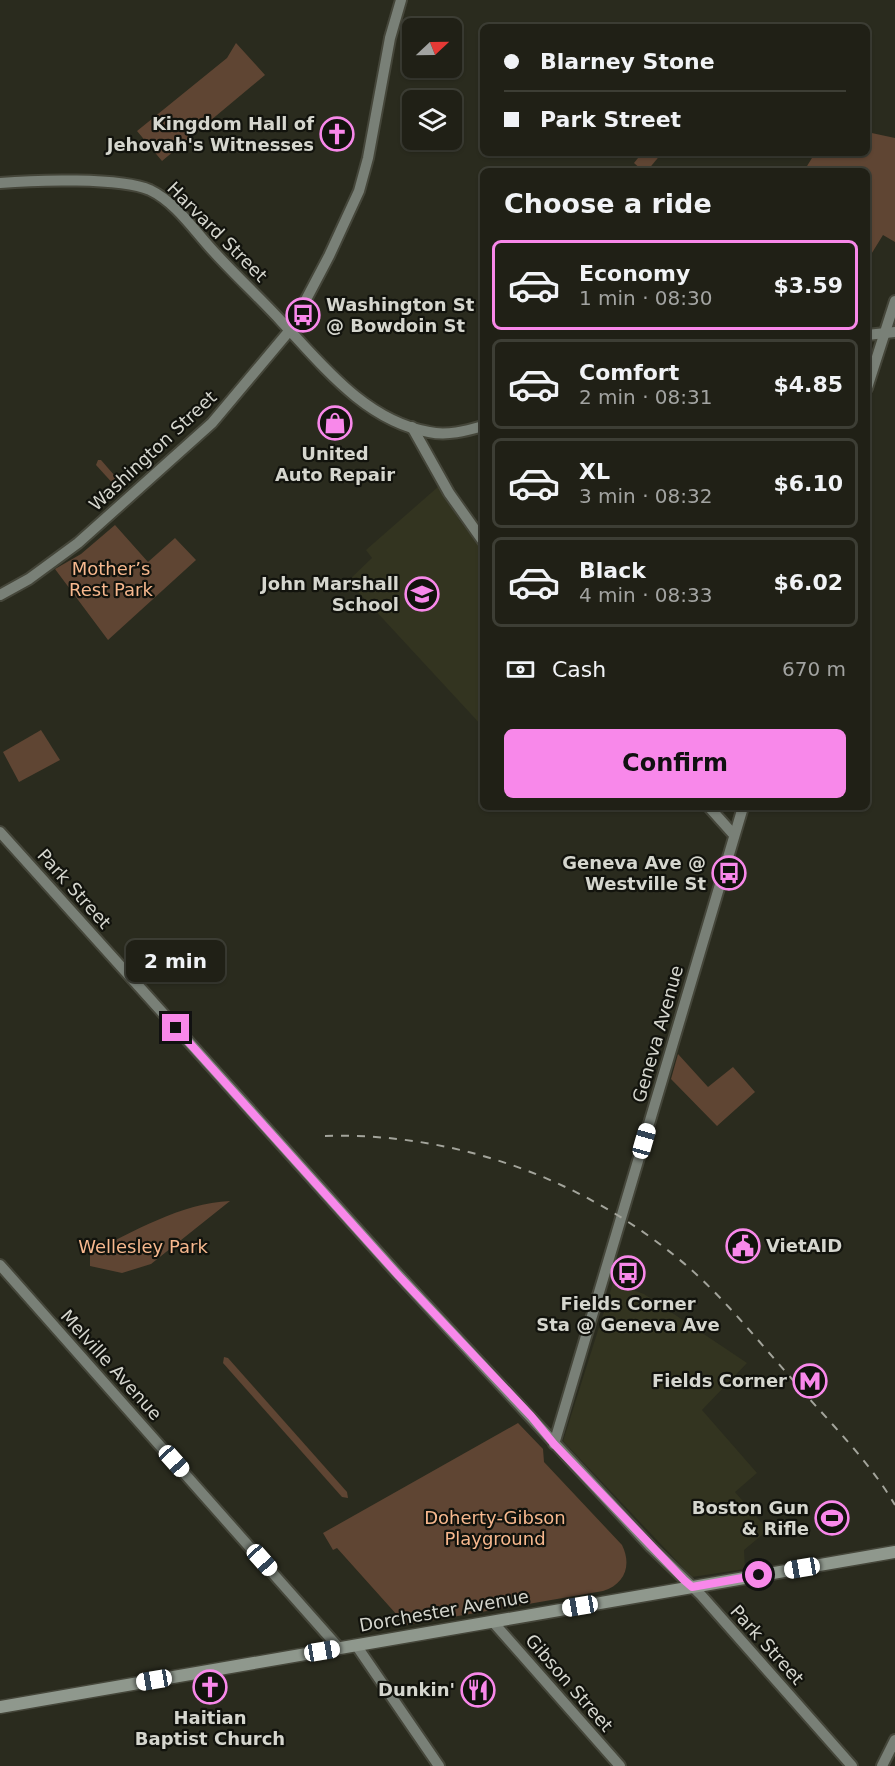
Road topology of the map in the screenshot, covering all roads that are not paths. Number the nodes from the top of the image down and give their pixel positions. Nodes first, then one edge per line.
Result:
1 (401, 0) edge
2 (0, 183) edge
3 (895, 301) edge
4 (290, 330) junction
5 (889, 332) edge
6 (870, 335) edge
7 (870, 380) edge
8 (412, 427) junction
9 (480, 427) edge
10 (480, 537) edge
11 (0, 595) edge
12 (712, 810) edge
13 (742, 810) edge
14 (0, 832) edge
15 (734, 835) junction
16 (0, 1265) edge
17 (554, 1444) junction
18 (895, 1552) edge
19 (692, 1587) junction
20 (493, 1622) junction
21 (356, 1645) junction
22 (339, 1648) junction
23 (0, 1707) edge
24 (895, 1740) edge
25 (439, 1766) edge
26 (620, 1766) edge
27 (852, 1766) edge
28 (882, 1766) edge

1 - 4 main road, Washington Street
2 - 4 main road, Harvard Street
3 - 5 main road
4 - 8 main road, Harvard Street
4 - 11 main road, Washington Street
5 - 6 main road
5 - 7 main road
8 - 9 main road, Harvard Street
8 - 10 main road
12 - 15 main road
13 - 15 main road, Geneva Avenue
14 - 17 main road, Park Street
15 - 17 main road, Geneva Avenue
16 - 22 main road, Melville Avenue
17 - 19 main road, Park Street
18 - 19 main road, Dorchester Avenue
19 - 20 main road, Dorchester Avenue
19 - 27 main road, Park Street
20 - 21 main road, Dorchester Avenue
20 - 26 main road, Gibson Street
21 - 22 main road, Dorchester Avenue
21 - 25 main road
22 - 23 main road, Dorchester Avenue
24 - 28 main road

